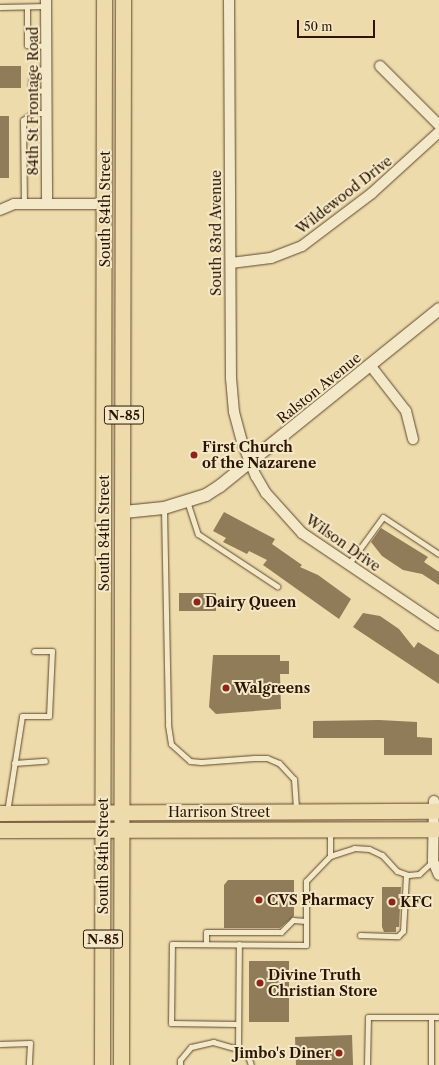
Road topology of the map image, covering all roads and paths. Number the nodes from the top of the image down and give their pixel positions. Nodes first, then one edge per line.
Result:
1 (104, 0) edge
2 (123, 0) edge
3 (230, 0) edge
4 (46, 3) edge
5 (0, 7) edge
6 (27, 7) junction
7 (46, 46) junction
8 (380, 66) dead end
9 (47, 68) junction
10 (47, 90) junction
11 (47, 113) junction
12 (439, 125) edge
13 (439, 132) edge
14 (47, 203) junction
15 (24, 204) junction
16 (105, 204) junction
17 (0, 210) edge
18 (231, 263) junction
19 (439, 309) edge
20 (370, 365) junction
21 (104, 396) junction
22 (413, 439) dead end
23 (250, 463) junction
24 (187, 501) junction
25 (164, 508) junction
26 (124, 512) junction
27 (439, 554) edge
28 (348, 565) junction
29 (277, 586) dead end
30 (439, 625) edge
31 (34, 652) dead end
32 (45, 761) dead end
33 (14, 763) junction
34 (436, 808) edge
35 (123, 812) junction
36 (296, 812) junction
37 (3, 813) edge
38 (104, 813) junction
39 (437, 829) edge
40 (0, 830) edge
41 (103, 830) junction
42 (123, 830) junction
43 (330, 830) junction
44 (330, 856) junction
45 (433, 861) junction
46 (406, 875) junction
47 (439, 875) edge
48 (306, 921) junction
49 (360, 935) dead end
50 (206, 944) junction
51 (239, 944) junction
52 (431, 1017) junction
53 (439, 1017) edge
54 (238, 1024) junction
55 (0, 1044) edge
56 (238, 1049) junction
57 (29, 1065) edge
58 (102, 1065) edge
59 (121, 1065) edge
60 (180, 1065) edge
61 (251, 1065) edge
62 (367, 1065) edge
63 (431, 1065) edge

1 - 16 main road, South 84th Street / N-85
2 - 26 main road, South 84th Street / N-85
3 - 18 street, South 83rd Avenue
4 - 6 lane
4 - 7 street, 84th St Frontage Road
5 - 6 lane
6 - 7 lane
7 - 9 street, 84th St Frontage Road
8 - 12 street
9 - 10 street, 84th St Frontage Road
9 - 10 lane
10 - 11 street, 84th St Frontage Road
11 - 14 street, 84th St Frontage Road
11 - 15 lane
13 - 18 street, Wildewood Drive
14 - 15 street
14 - 16 street
15 - 17 street
16 - 21 main road, South 84th Street / N-85
18 - 23 street, South 83rd Avenue
19 - 20 street, Ralston Avenue
20 - 22 street
20 - 23 street, Ralston Avenue
21 - 26 main road
21 - 38 main road, South 84th Street / N-85
23 - 24 street, Ralston Avenue
23 - 28 street, Wilson Drive
24 - 25 street, Ralston Avenue
24 - 29 lane
25 - 26 street, Ralston Avenue
25 - 36 lane
26 - 35 main road, South 84th Street / N-85
27 - 28 lane
28 - 30 street, Wilson Drive
31 - 33 lane
32 - 33 lane
33 - 37 lane
34 - 36 main road, Harrison Street
34 - 39 street
35 - 36 main road, Harrison Street
35 - 38 main road, Harrison Street
35 - 42 main road, South 84th Street / N-85
37 - 38 main road, Harrison Street
38 - 41 main road, South 84th Street / N-85
39 - 43 main road, Harrison Street
39 - 45 street
40 - 41 main road, Harrison Street
41 - 42 main road, Harrison Street
41 - 58 main road, South 84th Street / N-85
42 - 43 main road, Harrison Street
42 - 59 main road, South 84th Street / N-85
43 - 44 lane
44 - 46 lane
44 - 48 lane
45 - 46 lane
45 - 47 street
46 - 49 lane
48 - 50 lane
48 - 51 lane
50 - 51 lane
50 - 54 lane
51 - 54 lane
52 - 53 lane
52 - 62 lane
52 - 63 lane
54 - 56 lane
55 - 57 lane
56 - 60 lane
56 - 61 lane

